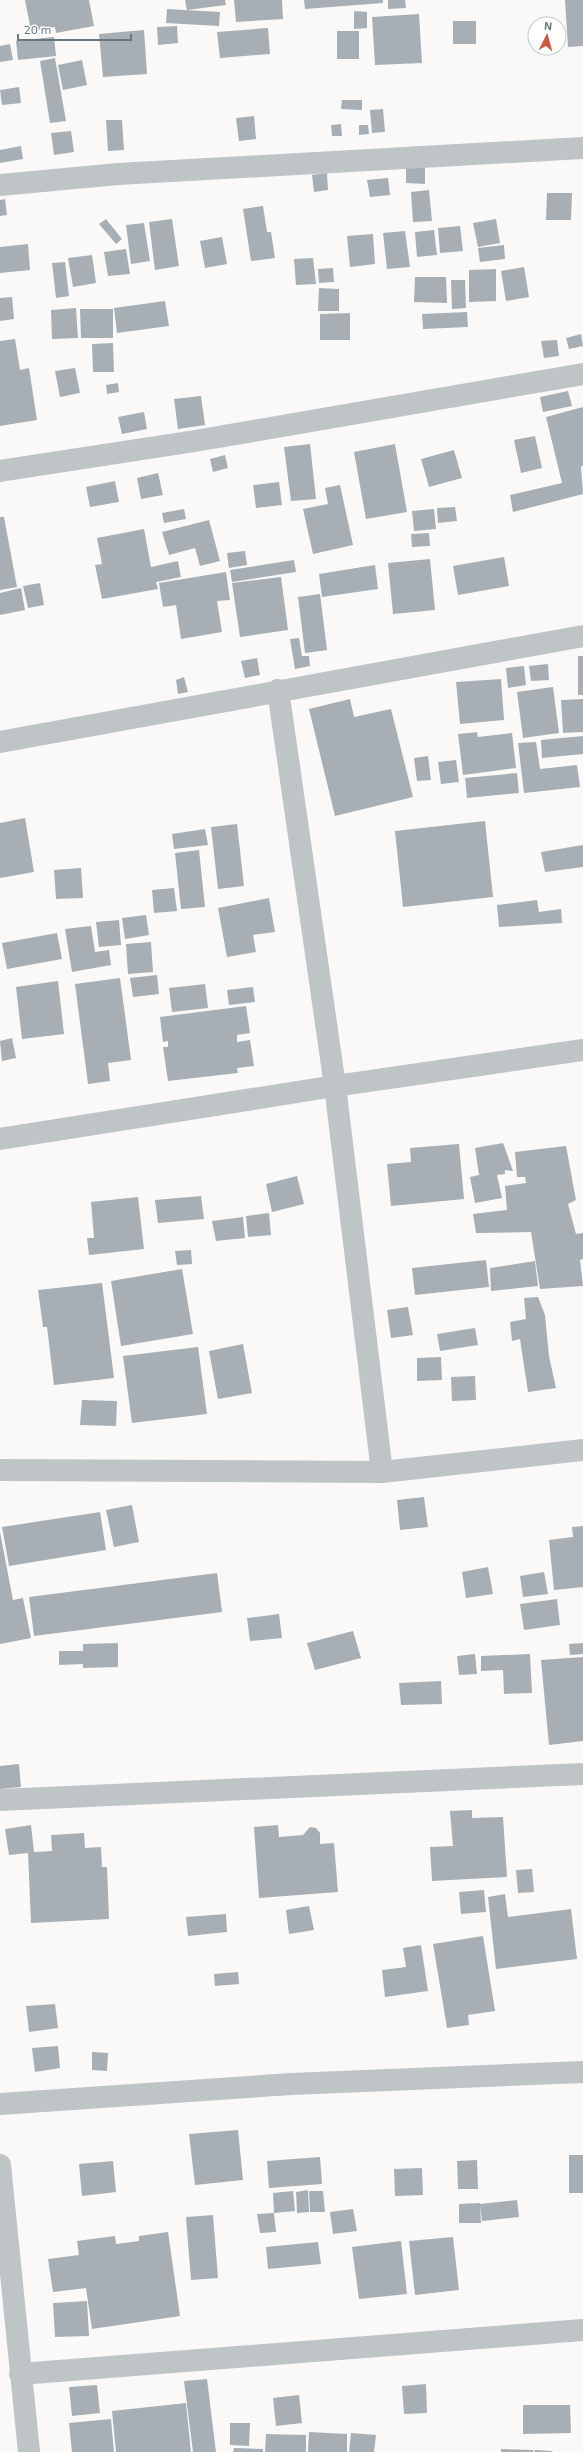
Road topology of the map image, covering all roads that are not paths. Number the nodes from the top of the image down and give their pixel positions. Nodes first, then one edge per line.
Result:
1 (583, 148) edge
2 (0, 185) edge
3 (583, 374) edge
4 (0, 471) edge
5 (583, 636) edge
6 (278, 690) junction
7 (0, 742) edge
8 (583, 1050) edge
9 (335, 1086) junction
10 (0, 1139) edge
11 (583, 1450) edge
12 (0, 1470) edge
13 (382, 1472) junction
14 (583, 1774) edge
15 (0, 1800) edge
16 (583, 2072) edge
17 (0, 2104) edge
18 (0, 2165) edge
19 (4, 2270) edge
20 (583, 2330) edge
21 (20, 2374) junction
22 (29, 2452) edge

1 - 2 street
3 - 4 street
5 - 6 street
6 - 7 street
6 - 9 street
8 - 9 street
9 - 10 street
9 - 13 street
11 - 13 street
12 - 13 street
14 - 15 street
16 - 17 street
18 - 19 street
19 - 21 street
20 - 21 street
21 - 22 street

